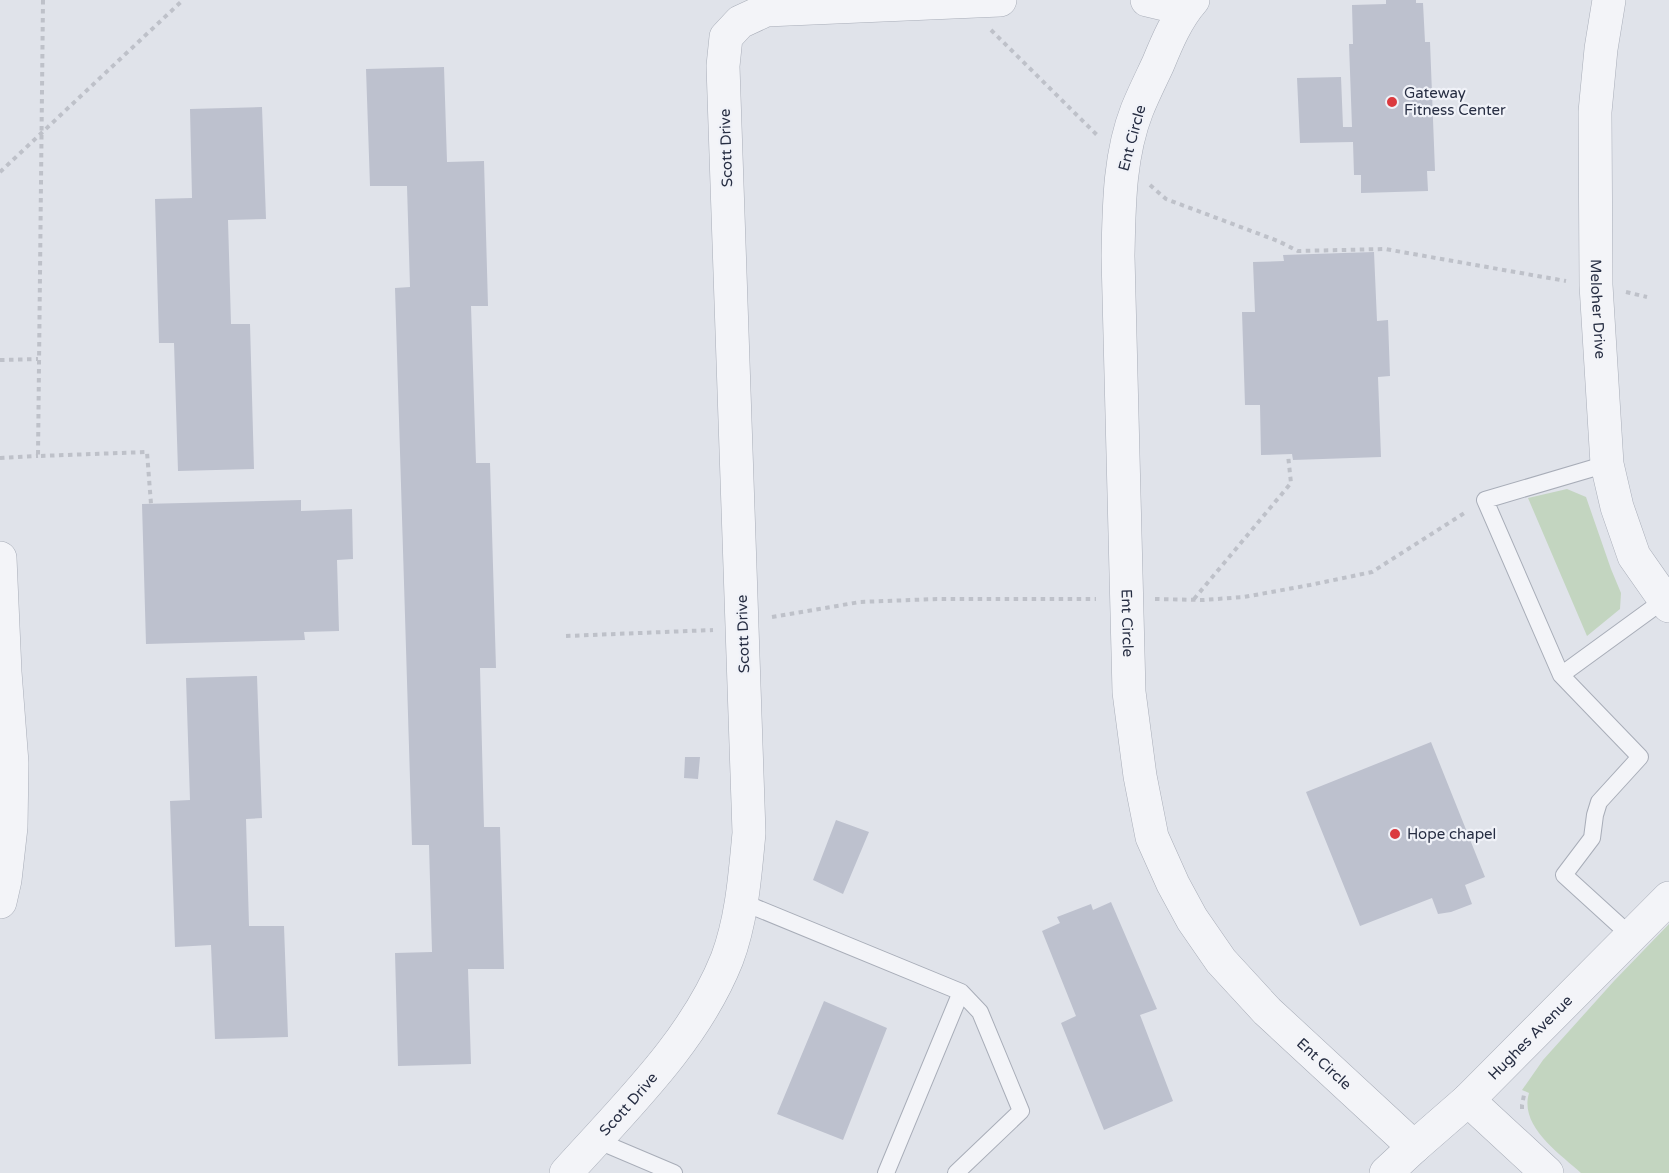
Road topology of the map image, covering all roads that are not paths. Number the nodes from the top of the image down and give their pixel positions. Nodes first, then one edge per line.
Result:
1 (1000, 0) edge
2 (1147, 0) edge
3 (1609, 0) edge
4 (1189, 4) edge
5 (1607, 464) junction
6 (0, 558) edge
7 (1666, 603) edge
8 (1561, 675) junction
9 (1669, 898) edge
10 (0, 902) edge
11 (742, 902) junction
12 (1631, 936) junction
13 (961, 992) junction
14 (1468, 1100) junction
15 (596, 1140) junction
16 (1414, 1147) junction
17 (566, 1173) edge
18 (674, 1173) edge
19 (886, 1173) edge
20 (957, 1173) edge
21 (1386, 1173) edge
22 (1546, 1173) edge

1 - 11 street, Scott Drive
2 - 4 street, Ent Circle
3 - 5 street, Meloher Drive
4 - 16 street, Ent Circle
5 - 7 street, Meloher Drive
5 - 8 lane
6 - 10 street
7 - 8 lane
8 - 12 lane
9 - 12 street, Hughes Avenue
11 - 13 lane
11 - 15 street, Scott Drive
12 - 14 street, Hughes Avenue
13 - 19 lane
13 - 20 lane
14 - 16 street, Hughes Avenue
14 - 22 street
15 - 17 street, Scott Drive
15 - 18 lane
16 - 21 street, Hughes Avenue

